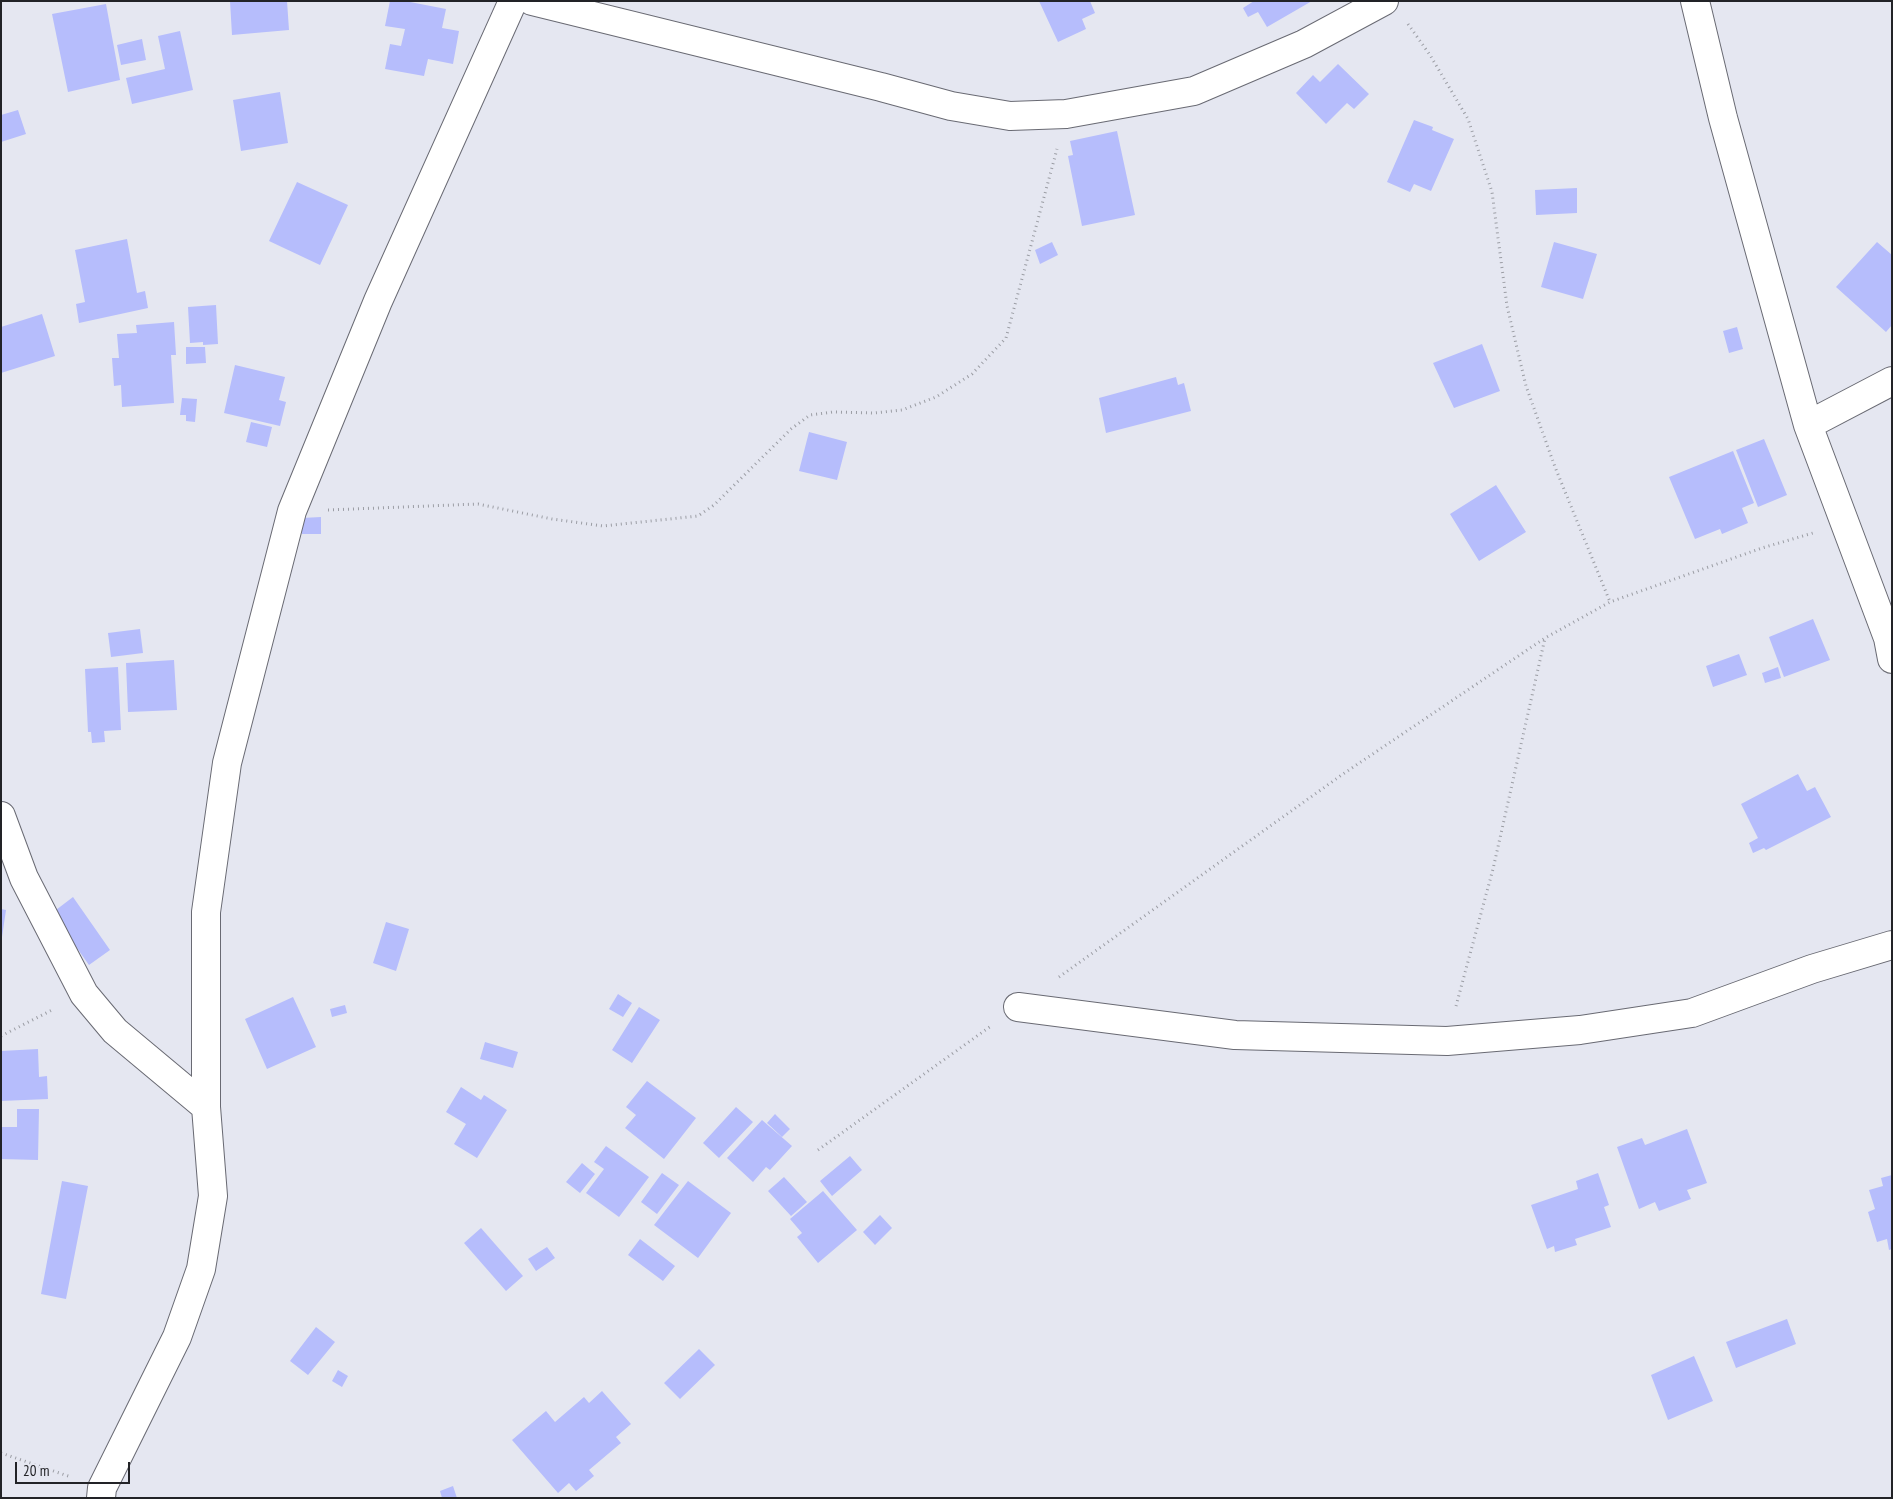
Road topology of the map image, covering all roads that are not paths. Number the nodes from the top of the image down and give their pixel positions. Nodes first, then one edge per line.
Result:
1 (512, 1) edge
2 (532, 1) edge
3 (1695, 1) edge
4 (1393, 9) edge
5 (1892, 381) edge
6 (1808, 425) junction
7 (1892, 658) edge
8 (1, 816) edge
9 (1892, 945) edge
10 (1018, 1007) road end
11 (206, 1107) junction
12 (101, 1493) edge

1 - 11 street
2 - 4 street
3 - 6 street
5 - 6 street
6 - 7 street
8 - 11 street
9 - 10 street
11 - 12 street

